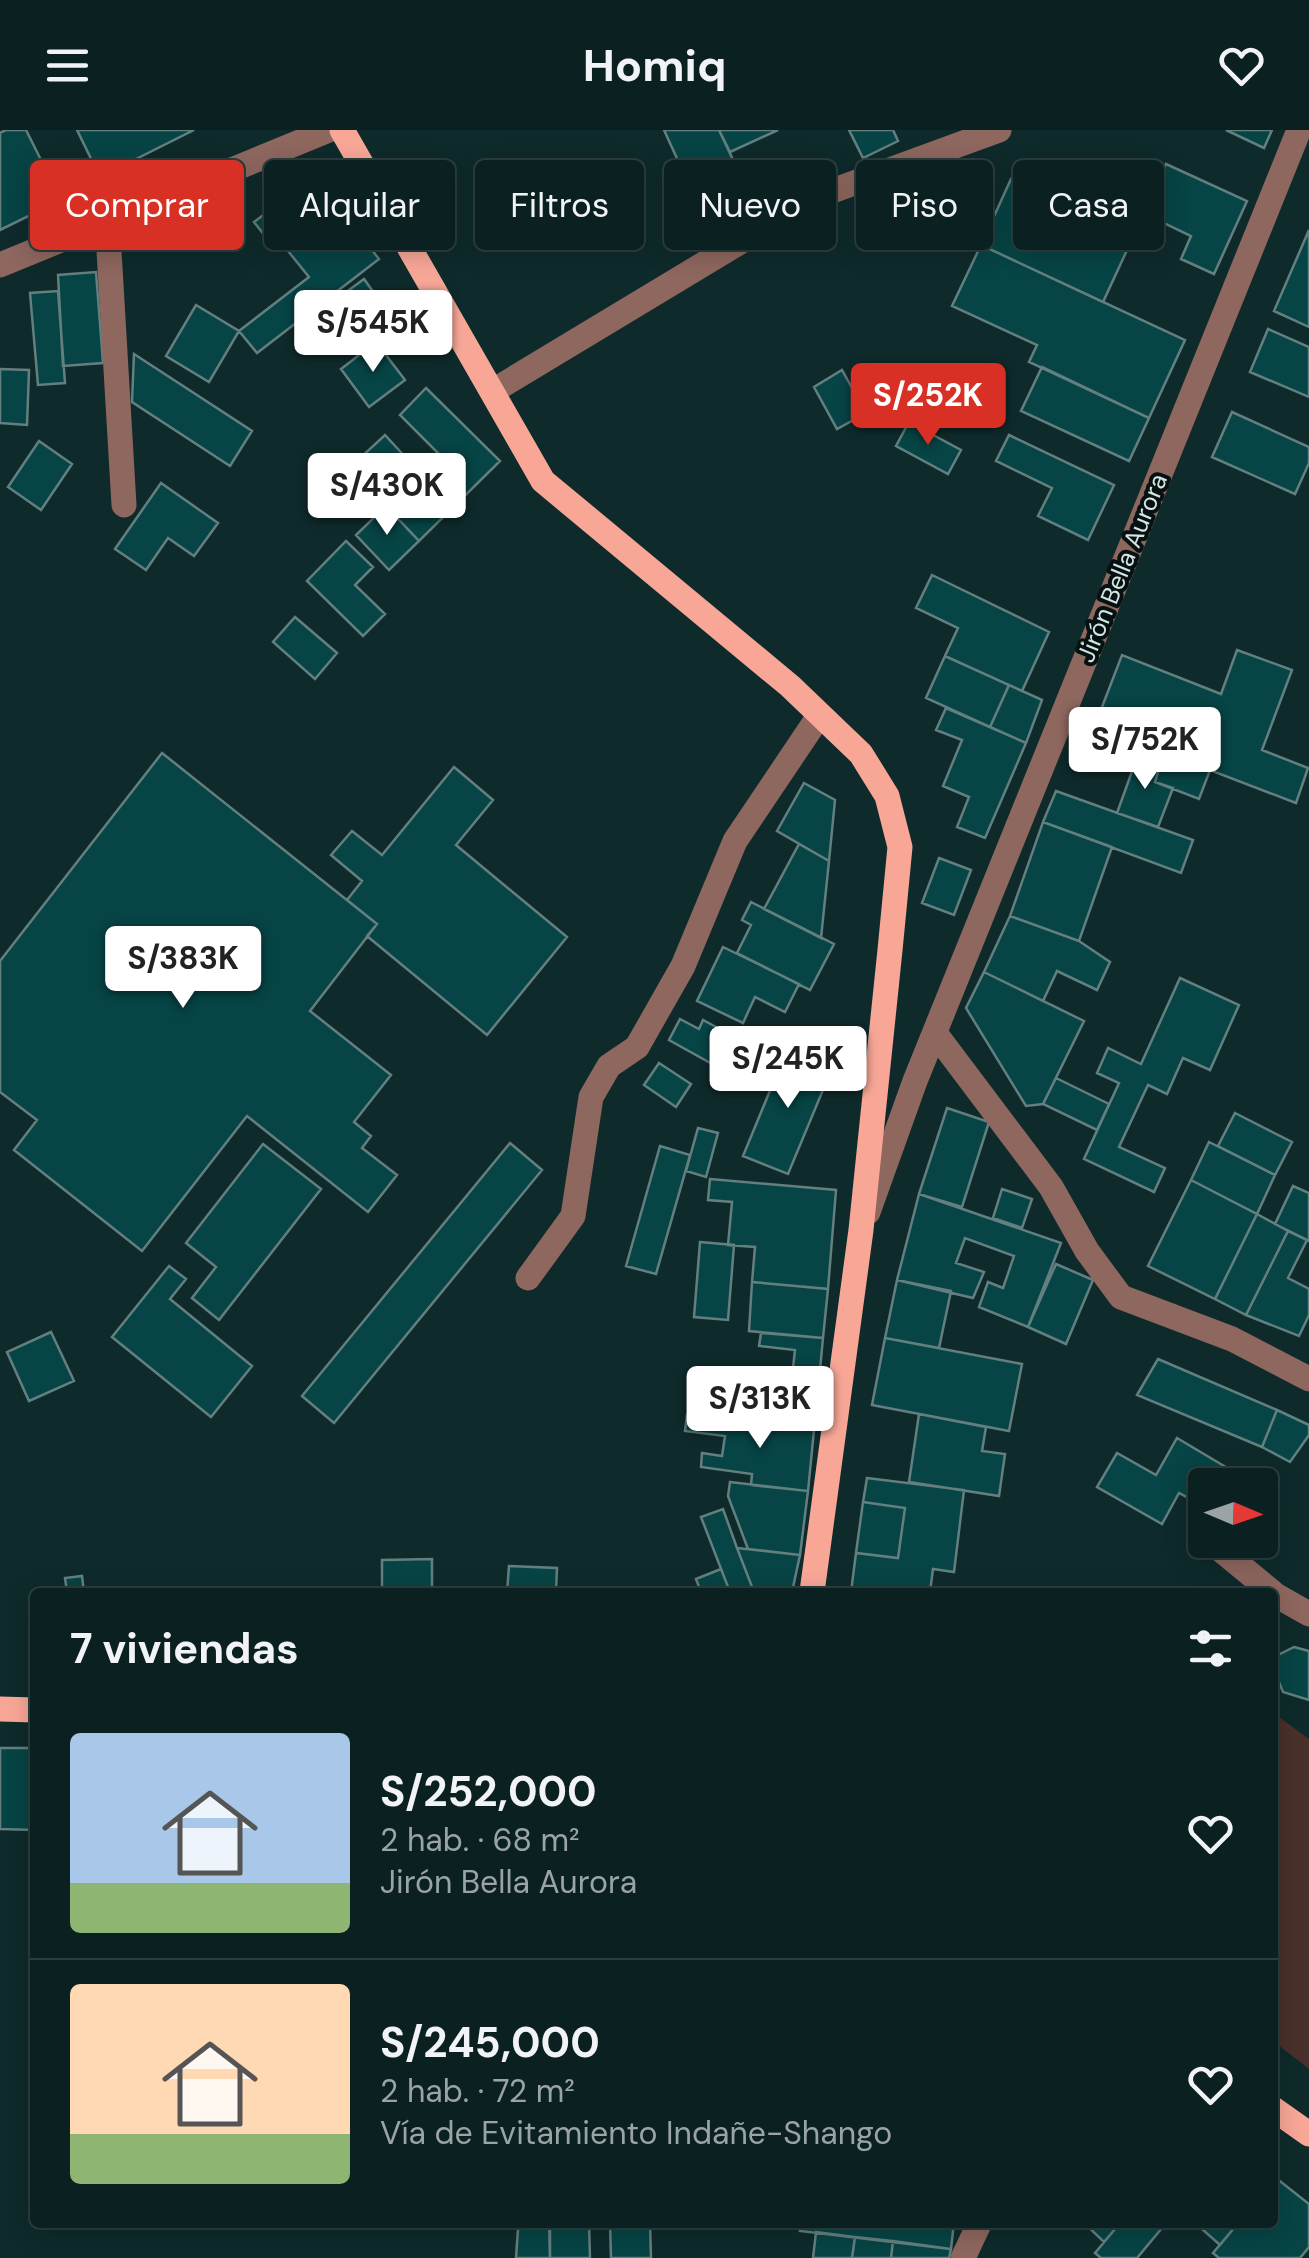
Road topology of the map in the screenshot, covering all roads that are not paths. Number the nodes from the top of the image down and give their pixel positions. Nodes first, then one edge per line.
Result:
1 (329, 130) edge
2 (342, 130) edge
3 (999, 130) edge
4 (1299, 130) edge
5 (244, 163) edge
6 (34, 250) edge
7 (110, 250) edge
8 (0, 265) edge
9 (493, 390) junction
10 (124, 505) dead end
11 (818, 716) junction
12 (935, 1033) junction
13 (861, 1230) junction
14 (528, 1278) dead end
15 (1309, 1378) edge
16 (1231, 1558) edge
17 (813, 1588) edge
18 (1266, 1588) edge
19 (1278, 1596) edge
20 (1309, 1614) edge
21 (0, 1709) edge
22 (30, 1710) edge
23 (1278, 2112) edge
24 (1309, 2134) edge
25 (977, 2228) edge
26 (963, 2258) edge

1 - 5 street
2 - 9 main road
3 - 9 street
4 - 12 street, Jirón Bella Aurora
6 - 8 street
7 - 10 street
9 - 11 main road
11 - 13 main road
11 - 14 street
12 - 13 street, Jirón Bella Aurora
12 - 15 street
13 - 17 main road
16 - 18 street
19 - 20 street
21 - 22 main road
23 - 24 main road
25 - 26 street

